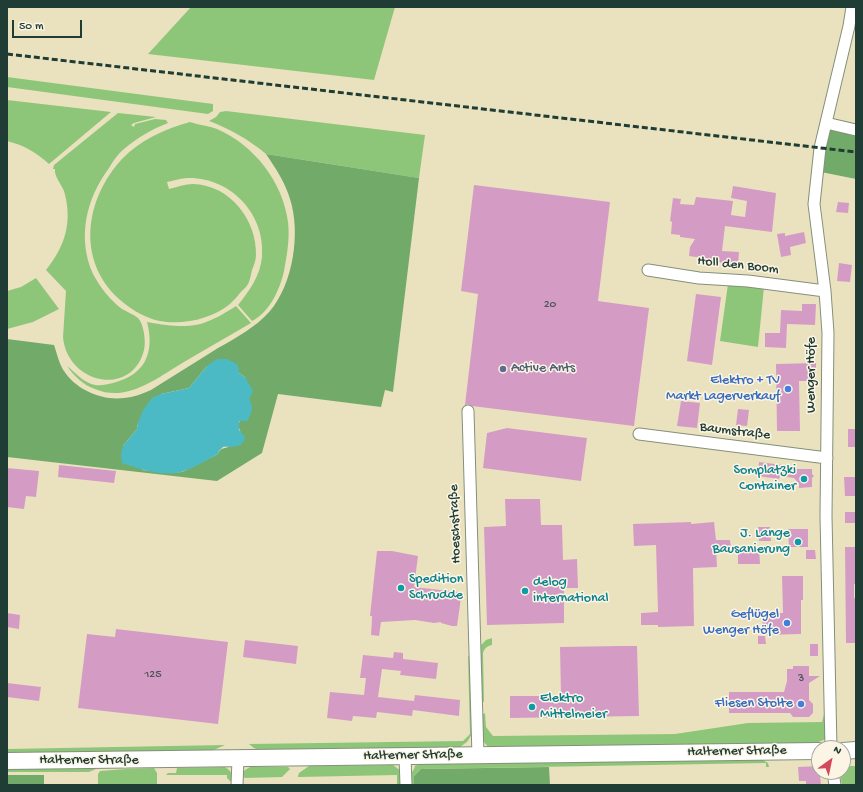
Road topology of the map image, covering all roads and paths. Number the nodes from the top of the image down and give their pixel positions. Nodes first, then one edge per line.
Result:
1 (852, 7) edge
2 (826, 123) junction
3 (856, 130) edge
4 (648, 270) dead end
5 (825, 290) junction
6 (468, 412) dead end
7 (639, 434) dead end
8 (827, 458) junction
9 (831, 740) edge
10 (811, 751) edge
11 (406, 756) junction
12 (478, 756) junction
13 (238, 759) junction
14 (7, 761) edge
15 (237, 785) edge
16 (406, 785) edge

1 - 2 street, Wenger Höfe
2 - 3 street
2 - 5 street, Wenger Höfe
4 - 5 street, Holl den Boom
5 - 8 street, Wenger Höfe
6 - 12 street, Hoeschstraße
7 - 8 street, Baumstraße
8 - 9 street, Wenger Höfe
10 - 12 main road, Halterner Straße
11 - 12 main road, Halterner Straße
11 - 13 main road, Halterner Straße
11 - 16 street
13 - 14 main road, Halterner Straße
13 - 15 street

